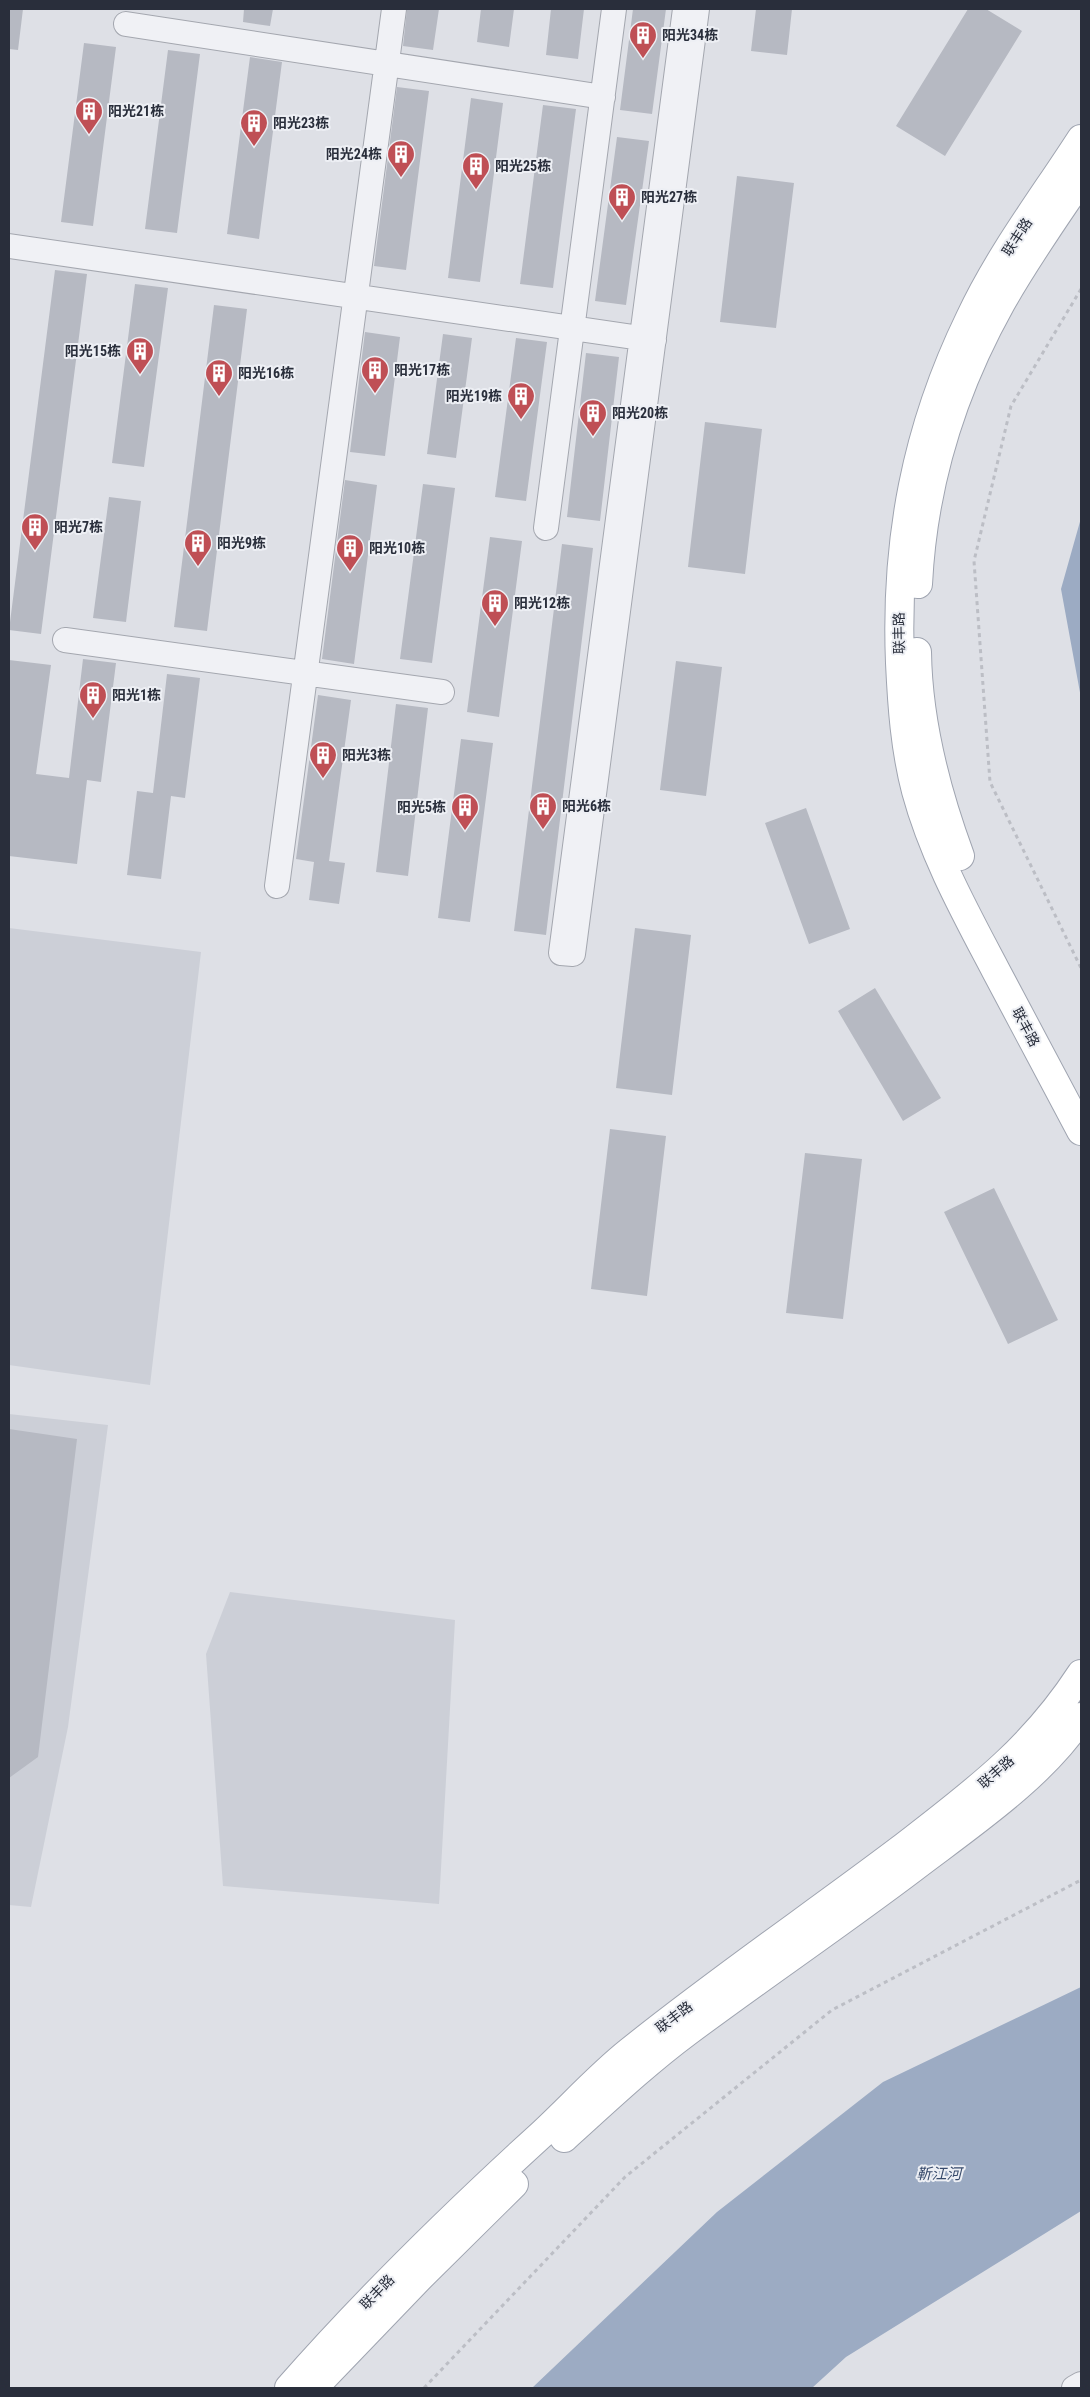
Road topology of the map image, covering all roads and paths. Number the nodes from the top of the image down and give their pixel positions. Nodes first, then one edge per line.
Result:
1 (394, 9) edge
2 (614, 9) edge
3 (685, 9) edge
4 (697, 9) edge
5 (126, 24) dead end
6 (387, 65) junction
7 (602, 97) junction
8 (1081, 139) edge
9 (1081, 178) edge
10 (9, 246) edge
11 (1081, 289) edge
12 (357, 296) junction
13 (573, 327) junction
14 (648, 339) junction
15 (546, 528) dead end
16 (65, 640) dead end
17 (306, 673) junction
18 (442, 692) dead end
19 (277, 886) dead end
20 (1081, 968) edge
21 (1081, 1090) edge
22 (1081, 1131) edge
23 (1081, 1674) edge
24 (1081, 1717) edge
25 (1081, 1880) edge
26 (1081, 2384) edge
27 (288, 2388) edge
28 (314, 2388) edge
29 (424, 2388) edge
30 (1074, 2388) edge

1 - 6 street
2 - 7 street
3 - 14 street
4 - 14 street
5 - 6 street
6 - 7 street
6 - 12 street
7 - 13 street
8 - 22 main road, 联丰路
9 - 21 main road, 联丰路
10 - 12 street
11 - 20 path
12 - 13 street
12 - 17 street
13 - 14 street
13 - 15 street
14 - 14 street
16 - 17 street
17 - 18 street
17 - 19 street
23 - 27 main road, 联丰路
24 - 28 main road, 联丰路
25 - 29 path
26 - 30 street

